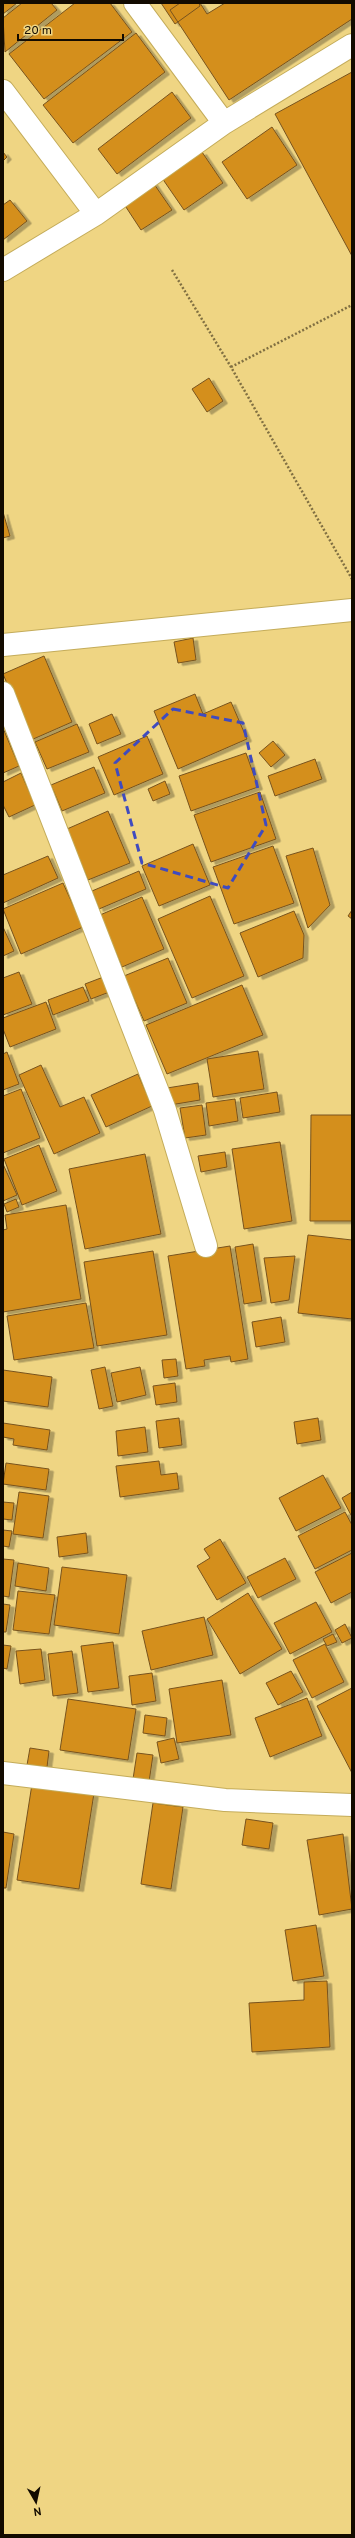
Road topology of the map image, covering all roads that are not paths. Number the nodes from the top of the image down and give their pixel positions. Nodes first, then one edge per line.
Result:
1 (135, 3) edge
2 (352, 45) edge
3 (3, 91) edge
4 (224, 123) junction
5 (96, 214) junction
6 (3, 270) edge
7 (352, 610) edge
8 (3, 645) edge
9 (3, 693) edge
10 (206, 1246) dead end
11 (3, 1773) edge
12 (352, 1805) edge

1 - 4 street
2 - 4 street
3 - 5 street
4 - 5 street
5 - 6 street
7 - 8 street
9 - 10 street
11 - 12 street

